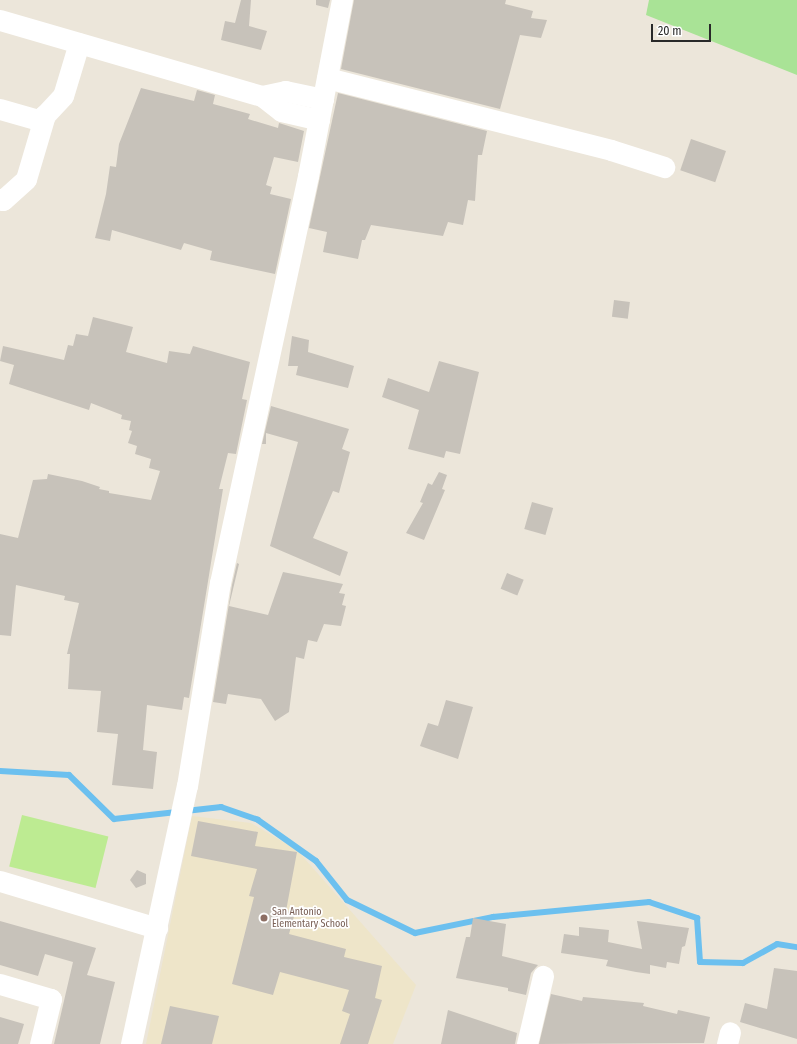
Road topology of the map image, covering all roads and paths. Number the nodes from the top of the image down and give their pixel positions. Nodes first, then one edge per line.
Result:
1 (342, 0) edge
2 (0, 20) edge
3 (79, 43) junction
4 (327, 78) junction
5 (262, 96) junction
6 (323, 99) junction
7 (0, 109) edge
8 (45, 115) junction
9 (319, 120) junction
10 (664, 167) dead end
11 (0, 199) edge
12 (0, 882) edge
13 (157, 928) junction
14 (543, 976) dead end
15 (0, 984) edge
16 (40, 1044) edge
17 (131, 1044) edge
18 (527, 1044) edge

1 - 4 street
2 - 3 street
3 - 5 street
3 - 8 street
4 - 6 street
4 - 10 street
5 - 6 street
5 - 9 street
6 - 9 street
7 - 8 street
8 - 11 street
9 - 13 street
12 - 13 street
13 - 17 street
14 - 18 street
15 - 16 street

